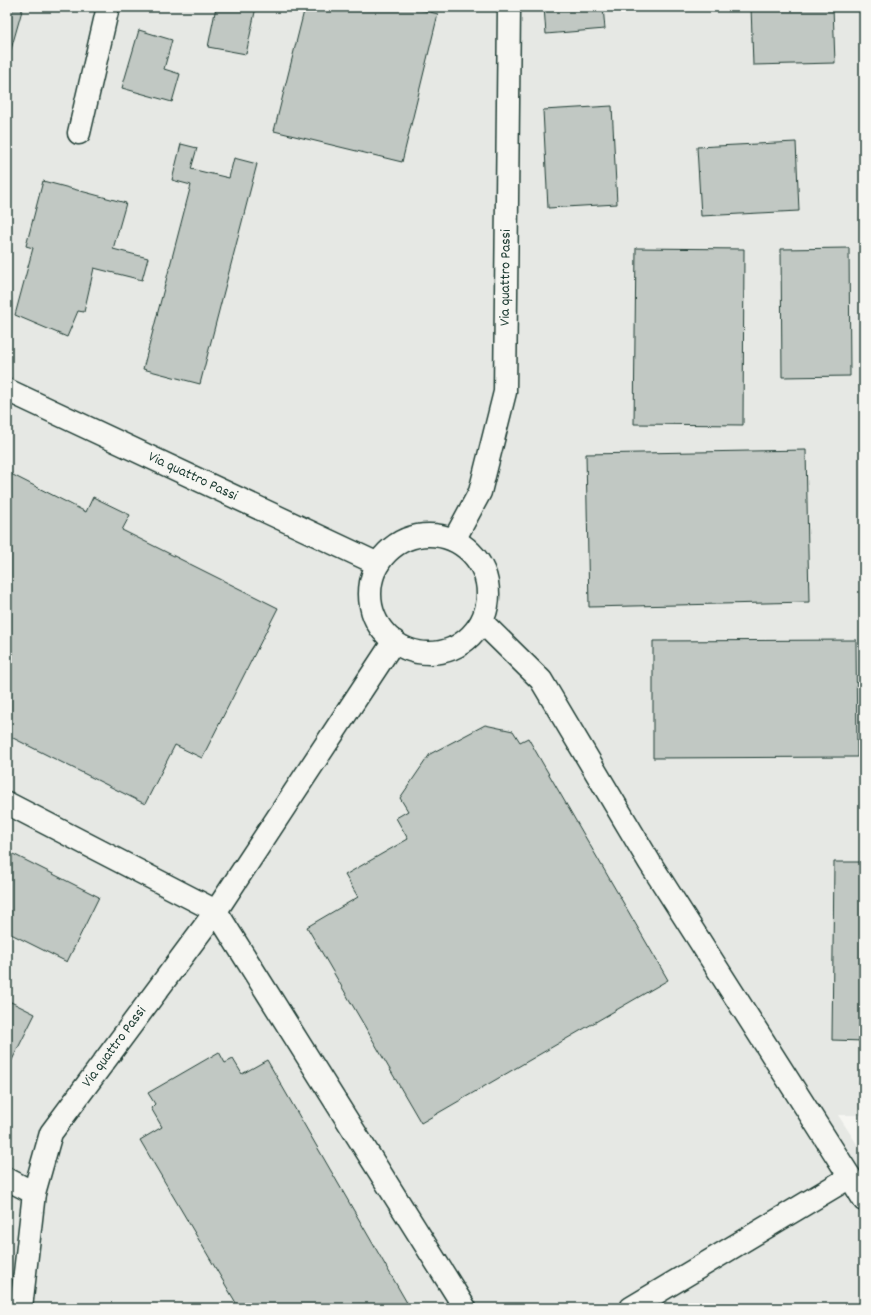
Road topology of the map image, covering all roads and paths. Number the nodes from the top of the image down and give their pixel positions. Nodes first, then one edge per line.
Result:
1 (108, 7) edge
2 (509, 7) edge
3 (79, 133) dead end
4 (7, 390) edge
5 (454, 540) junction
6 (378, 564) junction
7 (482, 622) junction
8 (394, 641) junction
9 (7, 803) edge
10 (216, 911) junction
11 (850, 1177) junction
12 (7, 1179) edge
13 (34, 1193) junction
14 (864, 1200) edge
15 (21, 1308) edge
16 (465, 1308) edge
17 (631, 1308) edge

1 - 3 street
2 - 5 street, Via quattro Passi
4 - 6 street, Via quattro Passi
5 - 6 street
5 - 7 street
6 - 8 street
7 - 8 street
7 - 11 street
8 - 10 street, Via quattro Passi
9 - 10 street
10 - 13 street, Via quattro Passi
10 - 16 street
11 - 14 street
11 - 17 street
12 - 13 street
13 - 15 street, Via quattro Passi

